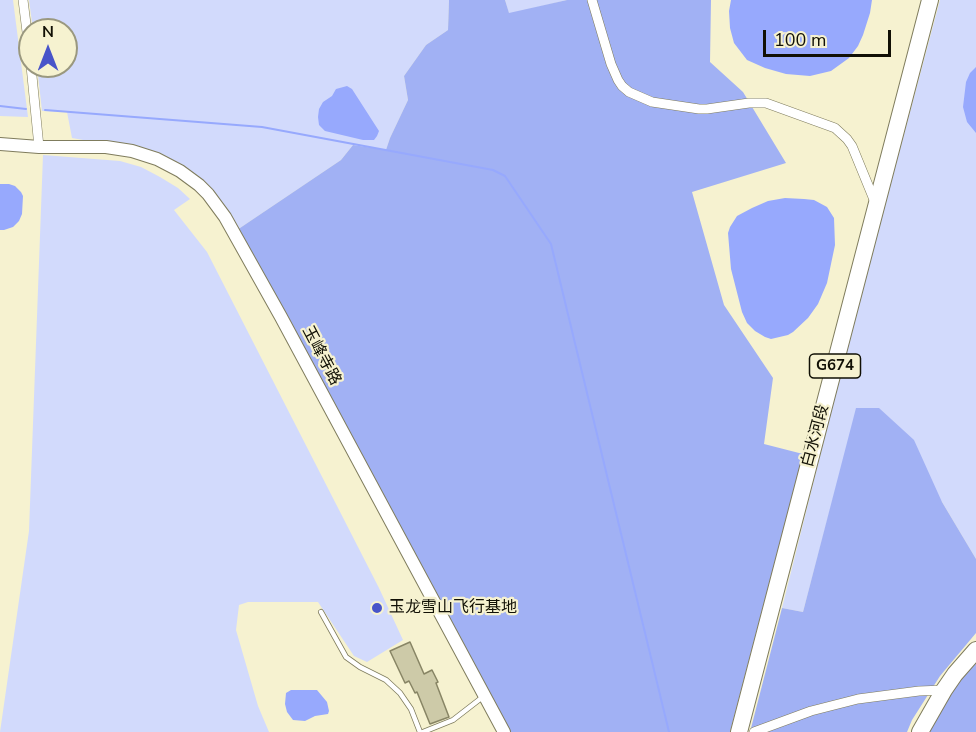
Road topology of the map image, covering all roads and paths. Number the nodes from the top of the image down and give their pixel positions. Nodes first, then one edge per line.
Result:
1 (23, 0) edge
2 (592, 0) edge
3 (930, 0) edge
4 (25, 18) edge
5 (32, 78) edge
6 (0, 144) edge
7 (39, 147) junction
8 (876, 206) junction
9 (321, 612) dead end
10 (976, 650) edge
11 (944, 690) junction
12 (485, 695) junction
13 (422, 732) edge
14 (504, 732) edge
15 (739, 732) edge
16 (754, 732) edge
17 (920, 732) edge

1 - 4 street
2 - 8 street
3 - 8 highway, 白水河段 / G674
5 - 7 street
6 - 7 main road, 玉峰寺路
7 - 12 main road, 玉峰寺路
8 - 15 highway, 白水河段 / G674
9 - 13 lane
10 - 11 highway
11 - 16 street
11 - 17 highway
12 - 13 lane
12 - 14 main road, 玉峰寺路

